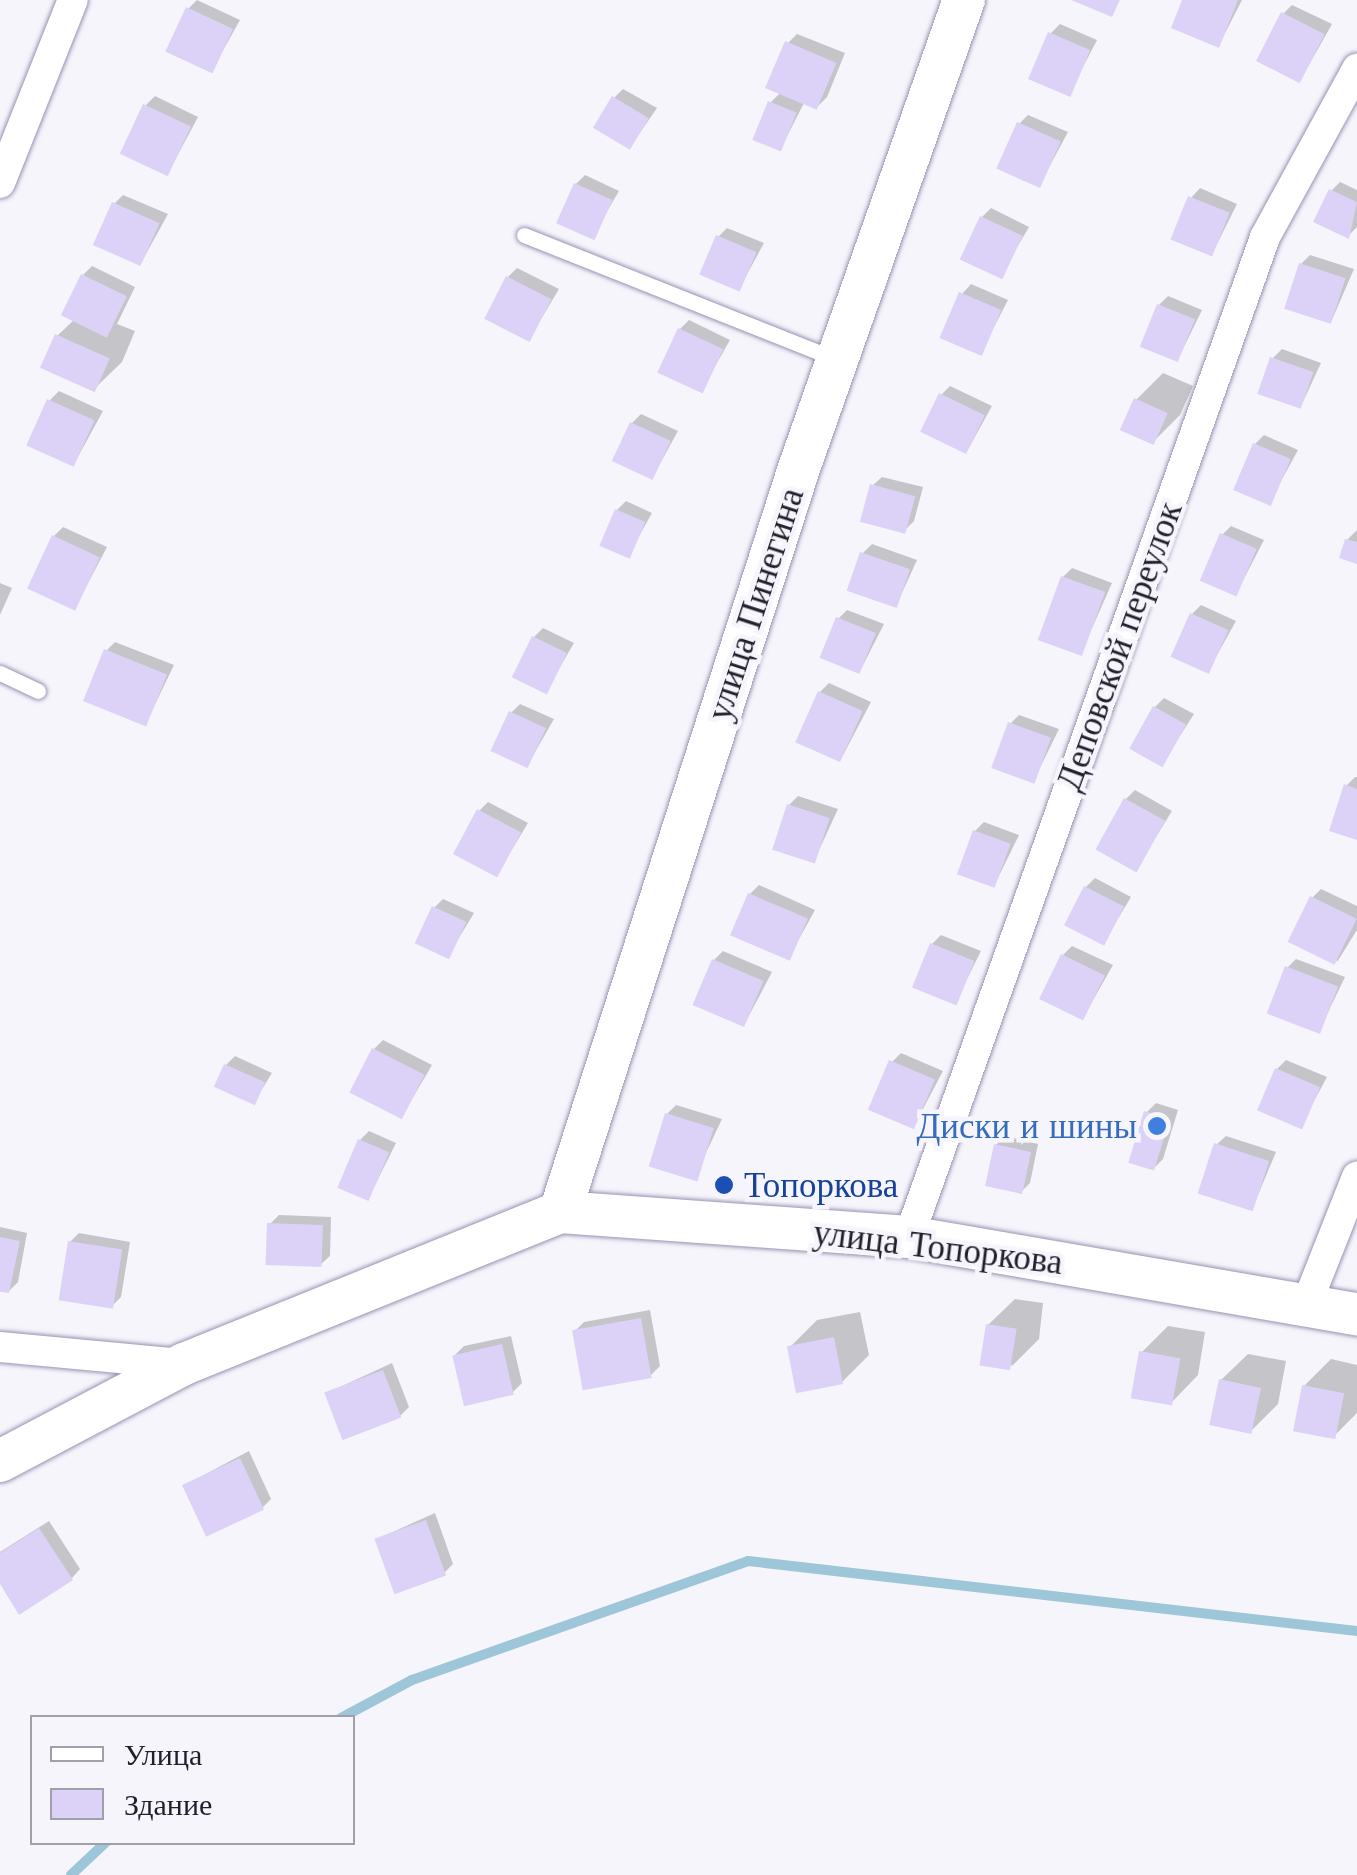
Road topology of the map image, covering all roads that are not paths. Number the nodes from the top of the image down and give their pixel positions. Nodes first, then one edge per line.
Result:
1 (73, 0) edge
2 (964, 0) edge
3 (1357, 69) edge
4 (0, 183) edge
5 (524, 235) dead end
6 (836, 359) junction
7 (0, 673) edge
8 (38, 690) dead end
9 (1357, 1176) edge
10 (560, 1212) junction
11 (908, 1236) junction
12 (1307, 1302) junction
13 (1357, 1314) edge
14 (0, 1347) edge
15 (184, 1364) junction
16 (0, 1461) edge

1 - 4 street
2 - 6 street, улица Пинегина
3 - 11 street, Деповской переулок
5 - 6 lane
6 - 10 street, улица Пинегина
7 - 8 lane
9 - 12 street
10 - 11 street, улица Топоркова
10 - 15 street, улица Топоркова
11 - 12 street, улица Топоркова
12 - 13 street, улица Топоркова
14 - 15 street, улица Топоркова
15 - 16 street, улица Топоркова

